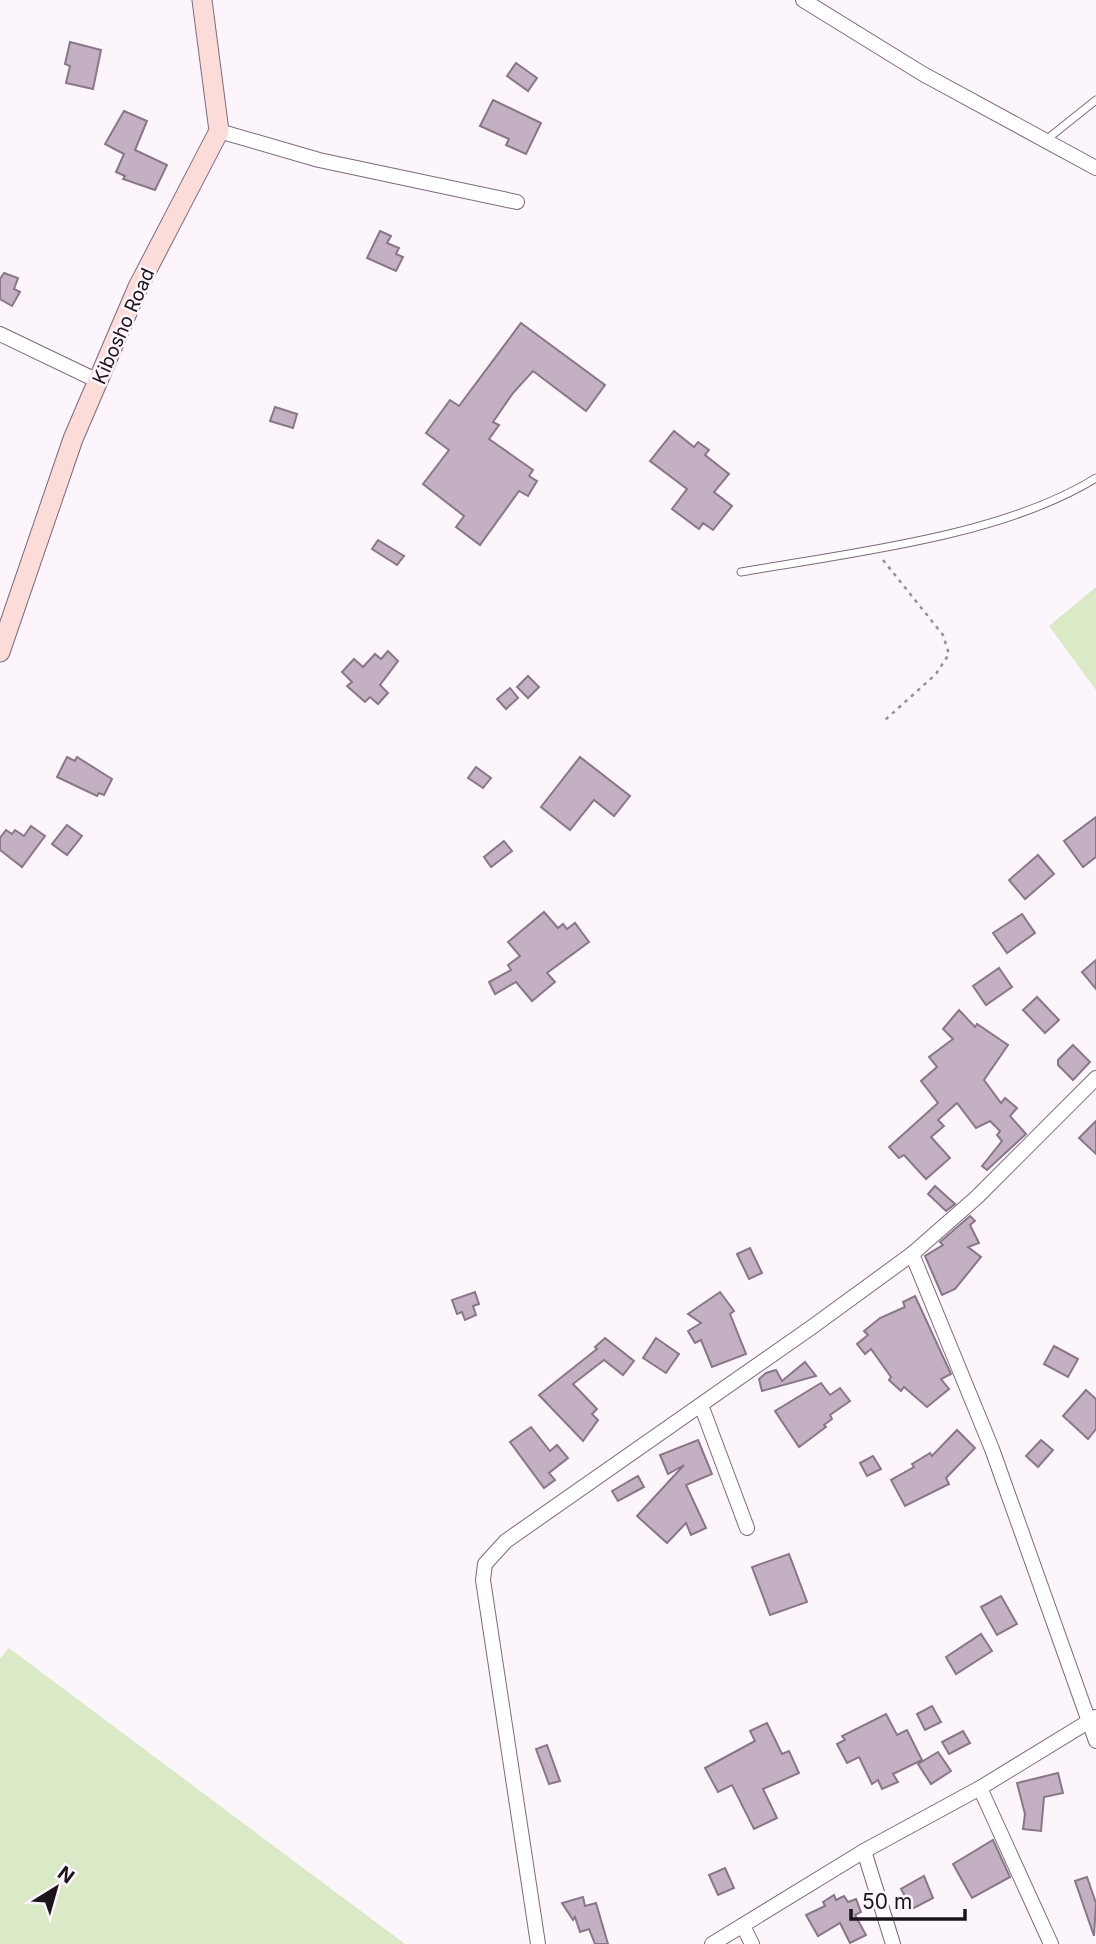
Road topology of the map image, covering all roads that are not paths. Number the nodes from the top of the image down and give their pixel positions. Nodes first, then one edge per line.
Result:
1 (202, 0) edge
2 (803, 0) edge
3 (1096, 100) edge
4 (219, 131) junction
5 (1046, 140) junction
6 (1096, 168) edge
7 (517, 202) dead end
8 (0, 334) edge
9 (98, 381) junction
10 (1096, 478) edge
11 (741, 572) dead end
12 (0, 652) edge
13 (1096, 1078) edge
14 (912, 1254) junction
15 (701, 1405) junction
16 (747, 1528) dead end
17 (1093, 1718) edge
18 (1096, 1741) edge
19 (980, 1788) junction
20 (864, 1851) junction
21 (743, 1926) junction
22 (538, 1944) edge
23 (712, 1944) edge
24 (752, 1944) edge
25 (894, 1944) edge
26 (1051, 1944) edge

1 - 4 main road
2 - 5 street
3 - 5 lane
4 - 7 street
4 - 9 main road, Kibosho Road
5 - 6 street
8 - 9 street
9 - 12 main road, Kibosho Road
10 - 11 lane
13 - 14 street
14 - 15 street
14 - 17 street
15 - 16 street
15 - 22 street
17 - 18 street
17 - 19 street
19 - 20 street
19 - 26 street
20 - 21 street
20 - 25 street
21 - 23 street
21 - 24 street

